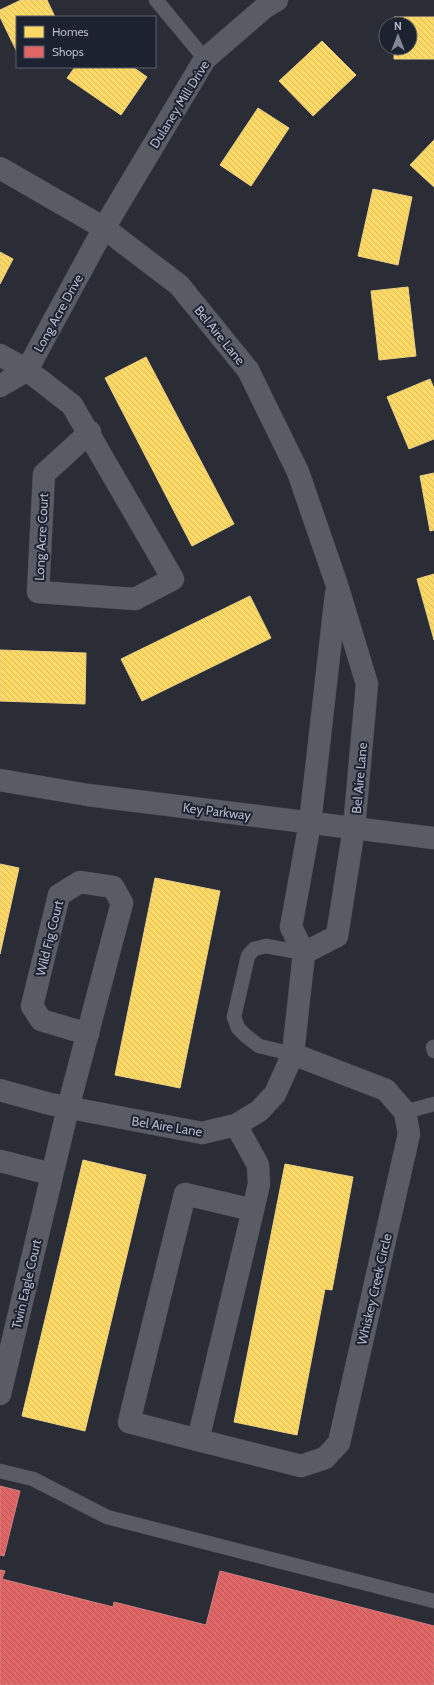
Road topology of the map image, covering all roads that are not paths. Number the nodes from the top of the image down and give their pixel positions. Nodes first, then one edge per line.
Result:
1 (156, 0) edge
2 (266, 3) edge
3 (205, 59) junction
4 (0, 168) edge
5 (104, 228) junction
6 (0, 355) edge
7 (27, 370) junction
8 (0, 386) edge
9 (90, 432) junction
10 (337, 585) junction
11 (0, 780) edge
12 (310, 823) junction
13 (354, 828) junction
14 (434, 838) edge
15 (304, 953) junction
16 (88, 1034) junction
17 (293, 1054) junction
18 (0, 1090) edge
19 (434, 1104) edge
20 (68, 1108) junction
21 (405, 1112) junction
22 (236, 1125) junction
23 (0, 1161) edge
24 (51, 1174) junction
25 (253, 1210) junction
26 (0, 1394) edge
27 (198, 1440) junction
28 (0, 1471) edge
29 (434, 1601) edge

1 - 3 lane
2 - 3 street, Dulaney Mill Drive
3 - 5 street, Dulaney Mill Drive
4 - 5 street, Bel Aire Lane
5 - 7 street, Long Acre Drive
5 - 10 street, Bel Aire Lane
6 - 7 street, Long Acre Court
7 - 8 street
7 - 9 street, Long Acre Court
9 - 9 street, Long Acre Court
10 - 12 street, Bel Aire Lane
10 - 13 street, Bel Aire Lane
11 - 12 street, Key Parkway
12 - 13 street, Key Parkway
12 - 15 street, Bel Aire Lane
13 - 14 street, Key Parkway
13 - 15 street, Bel Aire Lane
15 - 17 street, Bel Aire Lane
15 - 17 lane
16 - 16 street, Wild Fig Court
16 - 20 street, Wild Fig Court
17 - 21 street
17 - 22 street, Bel Aire Lane
18 - 20 street, Bel Aire Lane
19 - 21 lane
20 - 22 street, Bel Aire Lane
20 - 24 street, Twin Eagle Court
21 - 27 street, Whiskey Creek Circle
22 - 25 street
23 - 24 street
24 - 26 street, Twin Eagle Court
25 - 27 street
25 - 27 street, Whiskey Creek Circle
28 - 29 lane

